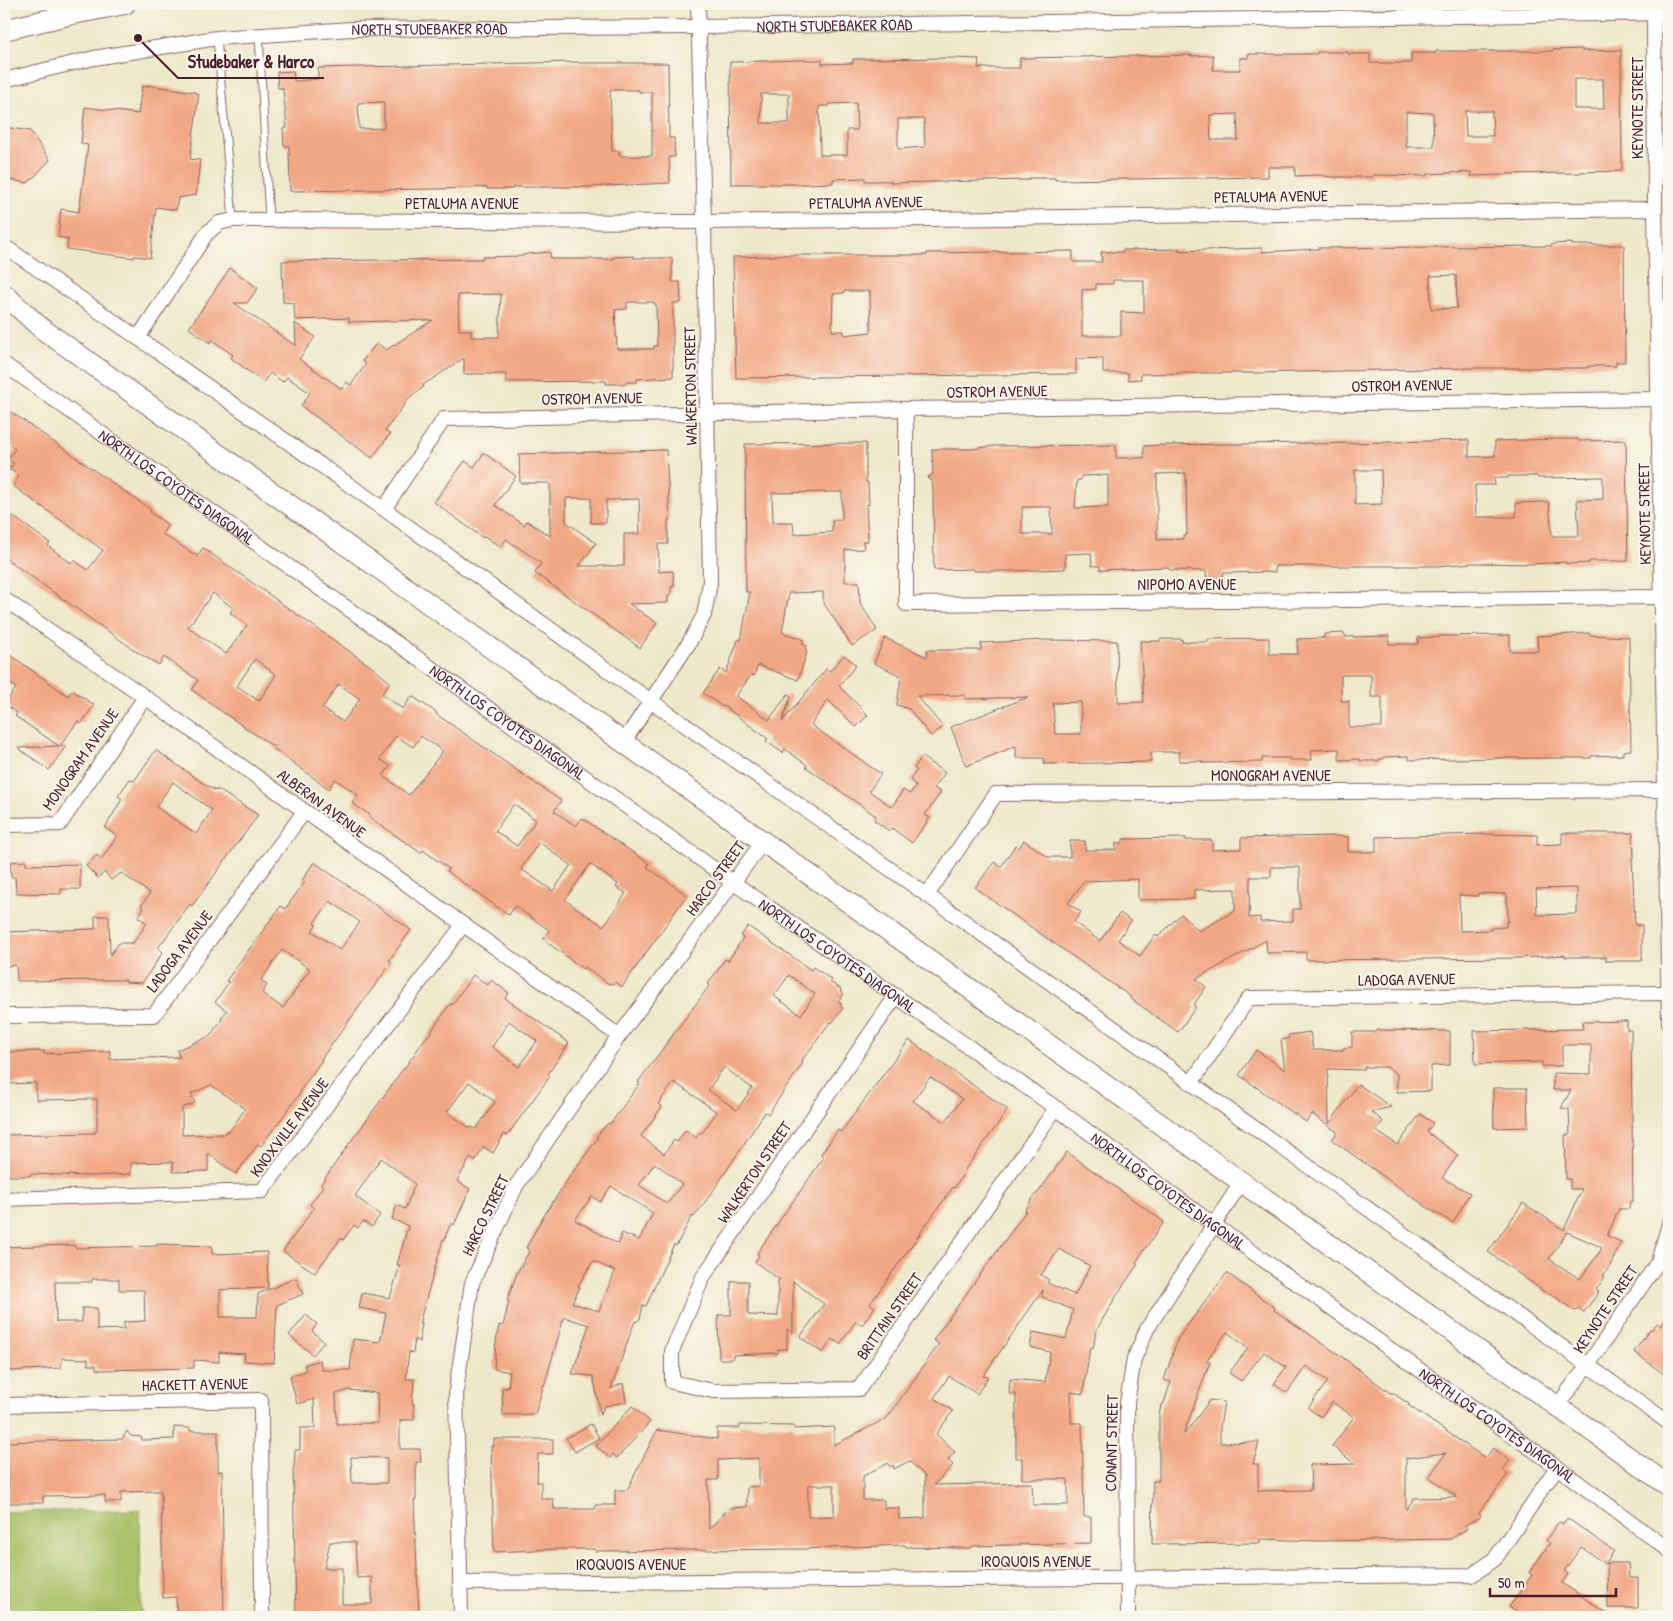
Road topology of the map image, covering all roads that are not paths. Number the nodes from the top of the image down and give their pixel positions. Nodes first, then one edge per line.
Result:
1 (125, 4) edge
2 (698, 4) edge
3 (1654, 8) edge
4 (1669, 13) edge
5 (699, 27) junction
6 (4, 30) edge
7 (259, 35) junction
8 (218, 38) junction
9 (4, 80) edge
10 (1655, 209) junction
11 (234, 220) junction
12 (269, 220) junction
13 (704, 222) junction
14 (4, 246) edge
15 (4, 294) edge
16 (4, 309) edge
17 (40, 328) junction
18 (138, 338) junction
19 (4, 364) edge
20 (1659, 399) junction
21 (906, 410) junction
22 (707, 413) junction
23 (384, 509) junction
24 (1663, 597) junction
25 (4, 599) edge
26 (145, 697) junction
27 (652, 702) junction
28 (623, 743) junction
29 (1667, 790) edge
30 (304, 812) junction
31 (4, 825) edge
32 (763, 842) junction
33 (734, 883) junction
34 (927, 895) junction
35 (463, 925) junction
36 (1669, 993) edge
37 (896, 996) junction
38 (4, 1016) edge
39 (1669, 1023) edge
40 (619, 1036) junction
41 (1191, 1083) junction
42 (1056, 1108) junction
43 (1242, 1181) junction
44 (4, 1199) edge
45 (1669, 1224) edge
46 (1214, 1225) junction
47 (1588, 1365) junction
48 (672, 1382) joint
49 (4, 1405) edge
50 (1557, 1406) junction
51 (1669, 1422) edge
52 (1557, 1467) junction
53 (1669, 1486) edge
54 (1669, 1550) edge
55 (1128, 1577) junction
56 (461, 1583) junction
57 (262, 1617) edge
58 (461, 1617) edge
59 (1128, 1617) edge

1 - 6 main road
2 - 5 street, WALKERTON STREET
3 - 4 street, NORTH STUDEBAKER ROAD
3 - 5 street, NORTH STUDEBAKER ROAD
3 - 10 street, KEYNOTE STREET
5 - 7 street, NORTH STUDEBAKER ROAD
5 - 13 street, WALKERTON STREET
7 - 8 street, NORTH STUDEBAKER ROAD
7 - 12 lane
8 - 9 street, NORTH STUDEBAKER ROAD
8 - 11 lane
10 - 13 street, PETALUMA AVENUE
10 - 20 street, KEYNOTE STREET
11 - 12 street, PETALUMA AVENUE
11 - 18 street, PETALUMA AVENUE
12 - 13 street, PETALUMA AVENUE
13 - 22 street, WALKERTON STREET
14 - 18 street
15 - 17 main road
16 - 17 main road
17 - 28 main road
18 - 23 street
19 - 33 street, NORTH LOS COYOTES DIAGONAL
20 - 21 street, OSTROM AVENUE
20 - 24 street, KEYNOTE STREET
21 - 22 street, OSTROM AVENUE
21 - 24 street, NIPOMO AVENUE
22 - 23 street, OSTROM AVENUE
22 - 27 street, WALKERTON STREET
23 - 27 street
24 - 29 street, KEYNOTE STREET
25 - 26 street, ALBERAN AVENUE
26 - 30 street, ALBERAN AVENUE
26 - 31 street, MONOGRAM AVENUE
27 - 28 street, WALKERTON STREET
27 - 34 street
28 - 32 main road
29 - 34 street, MONOGRAM AVENUE
29 - 36 street, KEYNOTE STREET
30 - 35 street, ALBERAN AVENUE
30 - 38 street, LADOGA AVENUE
32 - 33 street, HARCO STREET
32 - 43 main road
33 - 37 street, NORTH LOS COYOTES DIAGONAL
33 - 40 street, HARCO STREET
34 - 41 street
35 - 40 street, ALBERAN AVENUE
35 - 44 street, KNOXVILLE AVENUE
36 - 39 street, KEYNOTE STREET
36 - 41 street, LADOGA AVENUE
37 - 42 street, NORTH LOS COYOTES DIAGONAL
37 - 48 street, WALKERTON STREET
40 - 56 street, HARCO STREET
41 - 47 street
42 - 46 street, NORTH LOS COYOTES DIAGONAL
42 - 48 street, BRITTAIN STREET
43 - 46 street, CONANT STREET
43 - 50 main road
45 - 47 street, KEYNOTE STREET
46 - 52 street, NORTH LOS COYOTES DIAGONAL
46 - 55 street, CONANT STREET
47 - 50 street, KEYNOTE STREET
47 - 51 street
49 - 57 street, HACKETT AVENUE
50 - 53 main road
52 - 54 street, NORTH LOS COYOTES DIAGONAL
52 - 55 street, IROQUOIS AVENUE
55 - 56 street, IROQUOIS AVENUE
55 - 59 street, CONANT STREET
56 - 58 street, HARCO STREET

